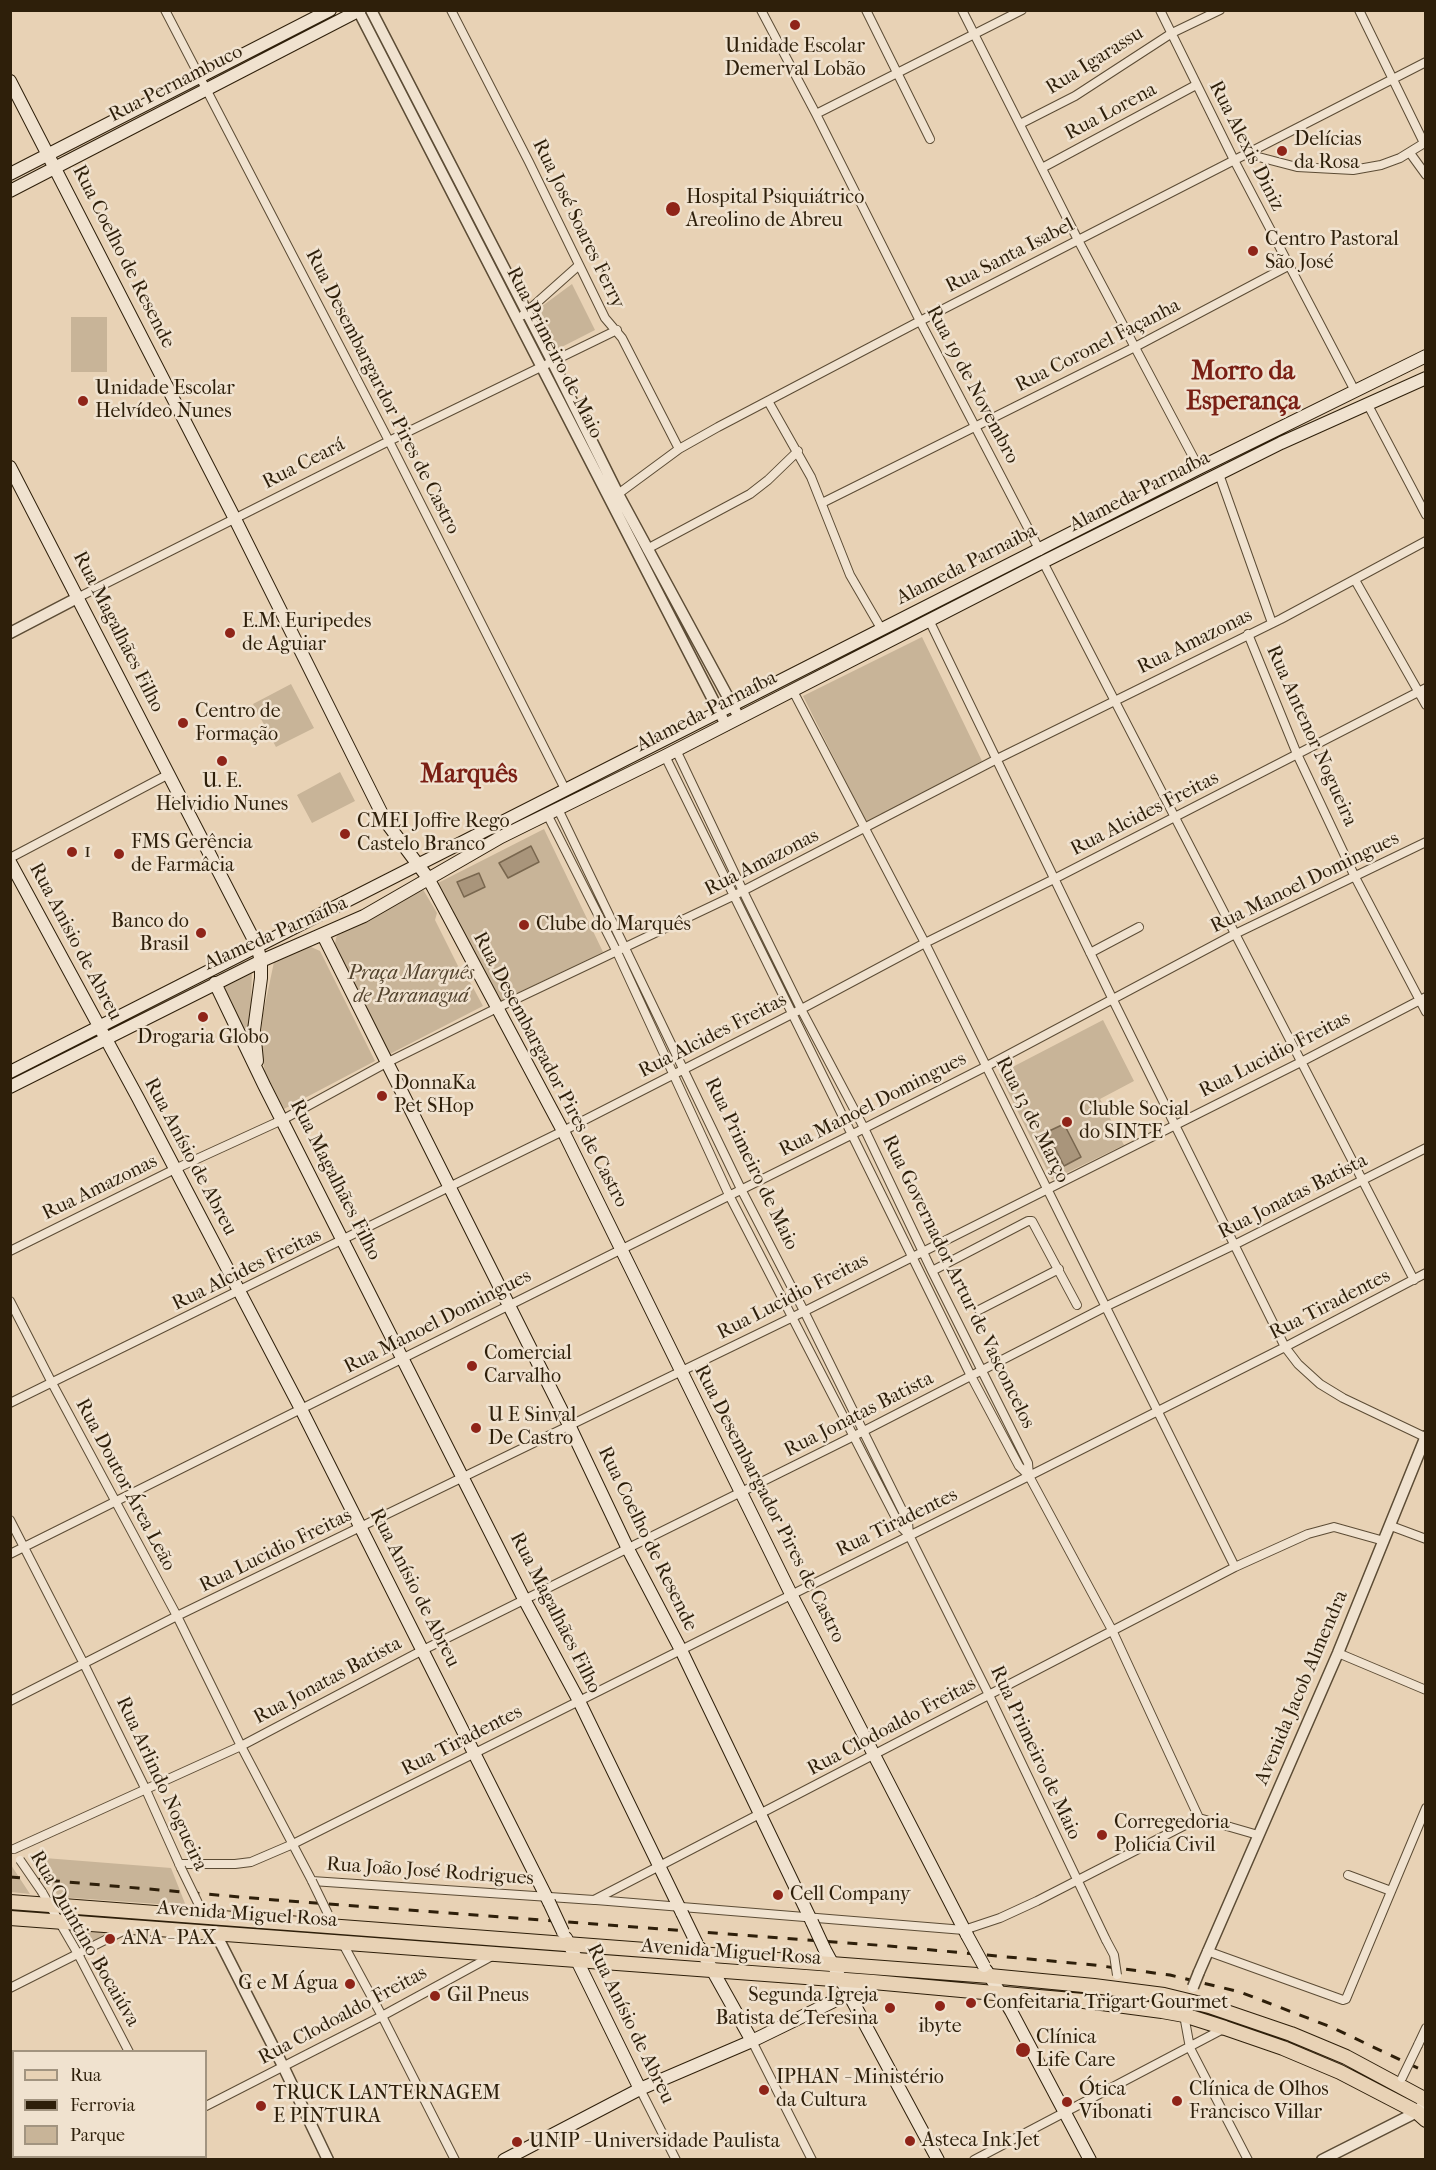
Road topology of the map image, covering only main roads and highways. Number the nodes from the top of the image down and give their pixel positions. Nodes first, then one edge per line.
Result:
1 (330, 10) edge
2 (359, 11) edge
3 (10, 81) edge
4 (48, 154) junction
5 (56, 167) junction
6 (10, 174) edge
7 (10, 191) edge
8 (1425, 356) edge
9 (1425, 378) edge
10 (10, 466) edge
11 (1041, 556) junction
12 (719, 712) joint
13 (10, 860) edge
14 (418, 865) junction
15 (428, 878) junction
16 (323, 935) junction
17 (257, 946) junction
18 (261, 961) junction
19 (215, 983) junction
20 (99, 1028) junction
21 (106, 1040) junction
22 (10, 1072) edge
23 (264, 1085) junction
24 (10, 1088) edge
25 (10, 1902) edge
26 (10, 1917) edge
27 (566, 1937) junction
28 (700, 1949) junction
29 (577, 1961) junction
30 (832, 1964) junction
31 (712, 1971) junction
32 (987, 1971) junction
33 (841, 1980) junction
34 (873, 1982) junction
35 (848, 1993) junction
36 (1000, 1993) junction
37 (1191, 1994) junction
38 (1184, 2015) junction
39 (752, 2041) junction
40 (640, 2090) junction
41 (1423, 2108) edge
42 (504, 2160) edge
43 (938, 2160) edge
44 (1090, 2160) edge

1 - 4 main road, Rua Pernambuco
2 - 5 main road, Rua Pernambuco
3 - 4 main road, Rua Coelho de Resende
4 - 5 main road, Rua Coelho de Resende
4 - 6 main road, Rua Pernambuco
5 - 7 main road, Rua Pernambuco
5 - 14 main road, Rua Coelho de Resende
8 - 11 main road, Alameda Parnaiba
9 - 11 main road, Alameda Parnaíba
10 - 17 main road, Rua Magalhães Filho
11 - 12 main road, Alameda Parnaiba
11 - 15 main road, Alameda Parnaíba
12 - 14 main road, Alameda Parnaíba
13 - 20 main road, Rua Anisio de Abreu
14 - 15 main road, Rua Desembargador Pires de Castro
14 - 17 main road, Alameda Parnaíba
15 - 16 main road, Alameda Parnaíba
15 - 32 main road, Rua Desembargador Pires de Castro, bridge
16 - 18 main road, Alameda Parnaíba
16 - 30 main road, Rua Coelho de Resende, bridge
17 - 18 main road, Rua Magalhães Filho
17 - 20 main road, Alameda Parnaíba
18 - 19 main road, Alameda Parnaíba
18 - 23 main road, Rua Magalhães Filho
19 - 21 main road, Alameda Parnaíba
19 - 23 main road, Rua Magalhães Filho
20 - 21 main road, Rua Anisio de Abreu
20 - 22 main road
21 - 24 main road, Alameda Parnaíba
21 - 27 main road, Rua Anísio de Abreu, bridge
23 - 28 main road, Rua Magalhães Filho, bridge
25 - 27 main road, Avenida Miguel Rosa
26 - 29 main road, Avenida Miguel Rosa
27 - 28 main road, Avenida Miguel Rosa
27 - 29 main road, Rua Anísio de Abreu
28 - 30 main road, Avenida Miguel Rosa
28 - 31 main road, Rua Magalhães Filho
29 - 31 main road, Avenida Miguel Rosa
29 - 40 main road, Rua Anísio de Abreu
30 - 32 main road, Avenida Miguel Rosa
30 - 33 main road, Rua Coelho de Resende
31 - 33 main road, Avenida Miguel Rosa
31 - 39 main road, Rua Magalhães Filho
32 - 36 main road, Rua Desembargador Pires de Castro
32 - 37 main road, Avenida Miguel Rosa
33 - 34 main road, Avenida Miguel Rosa
33 - 35 main road, Rua Coelho de Resende
34 - 35 main road
34 - 36 main road, Avenida Miguel Rosa
35 - 39 main road
35 - 43 main road, Rua Coelho de Resende
36 - 38 main road, Avenida Miguel Rosa
36 - 44 main road, Rua Desembargador Pires de Castro
37 - 38 main road
37 - 41 main road, Avenida Miguel Rosa
38 - 41 main road, Avenida Miguel Rosa
39 - 40 main road
40 - 42 main road

